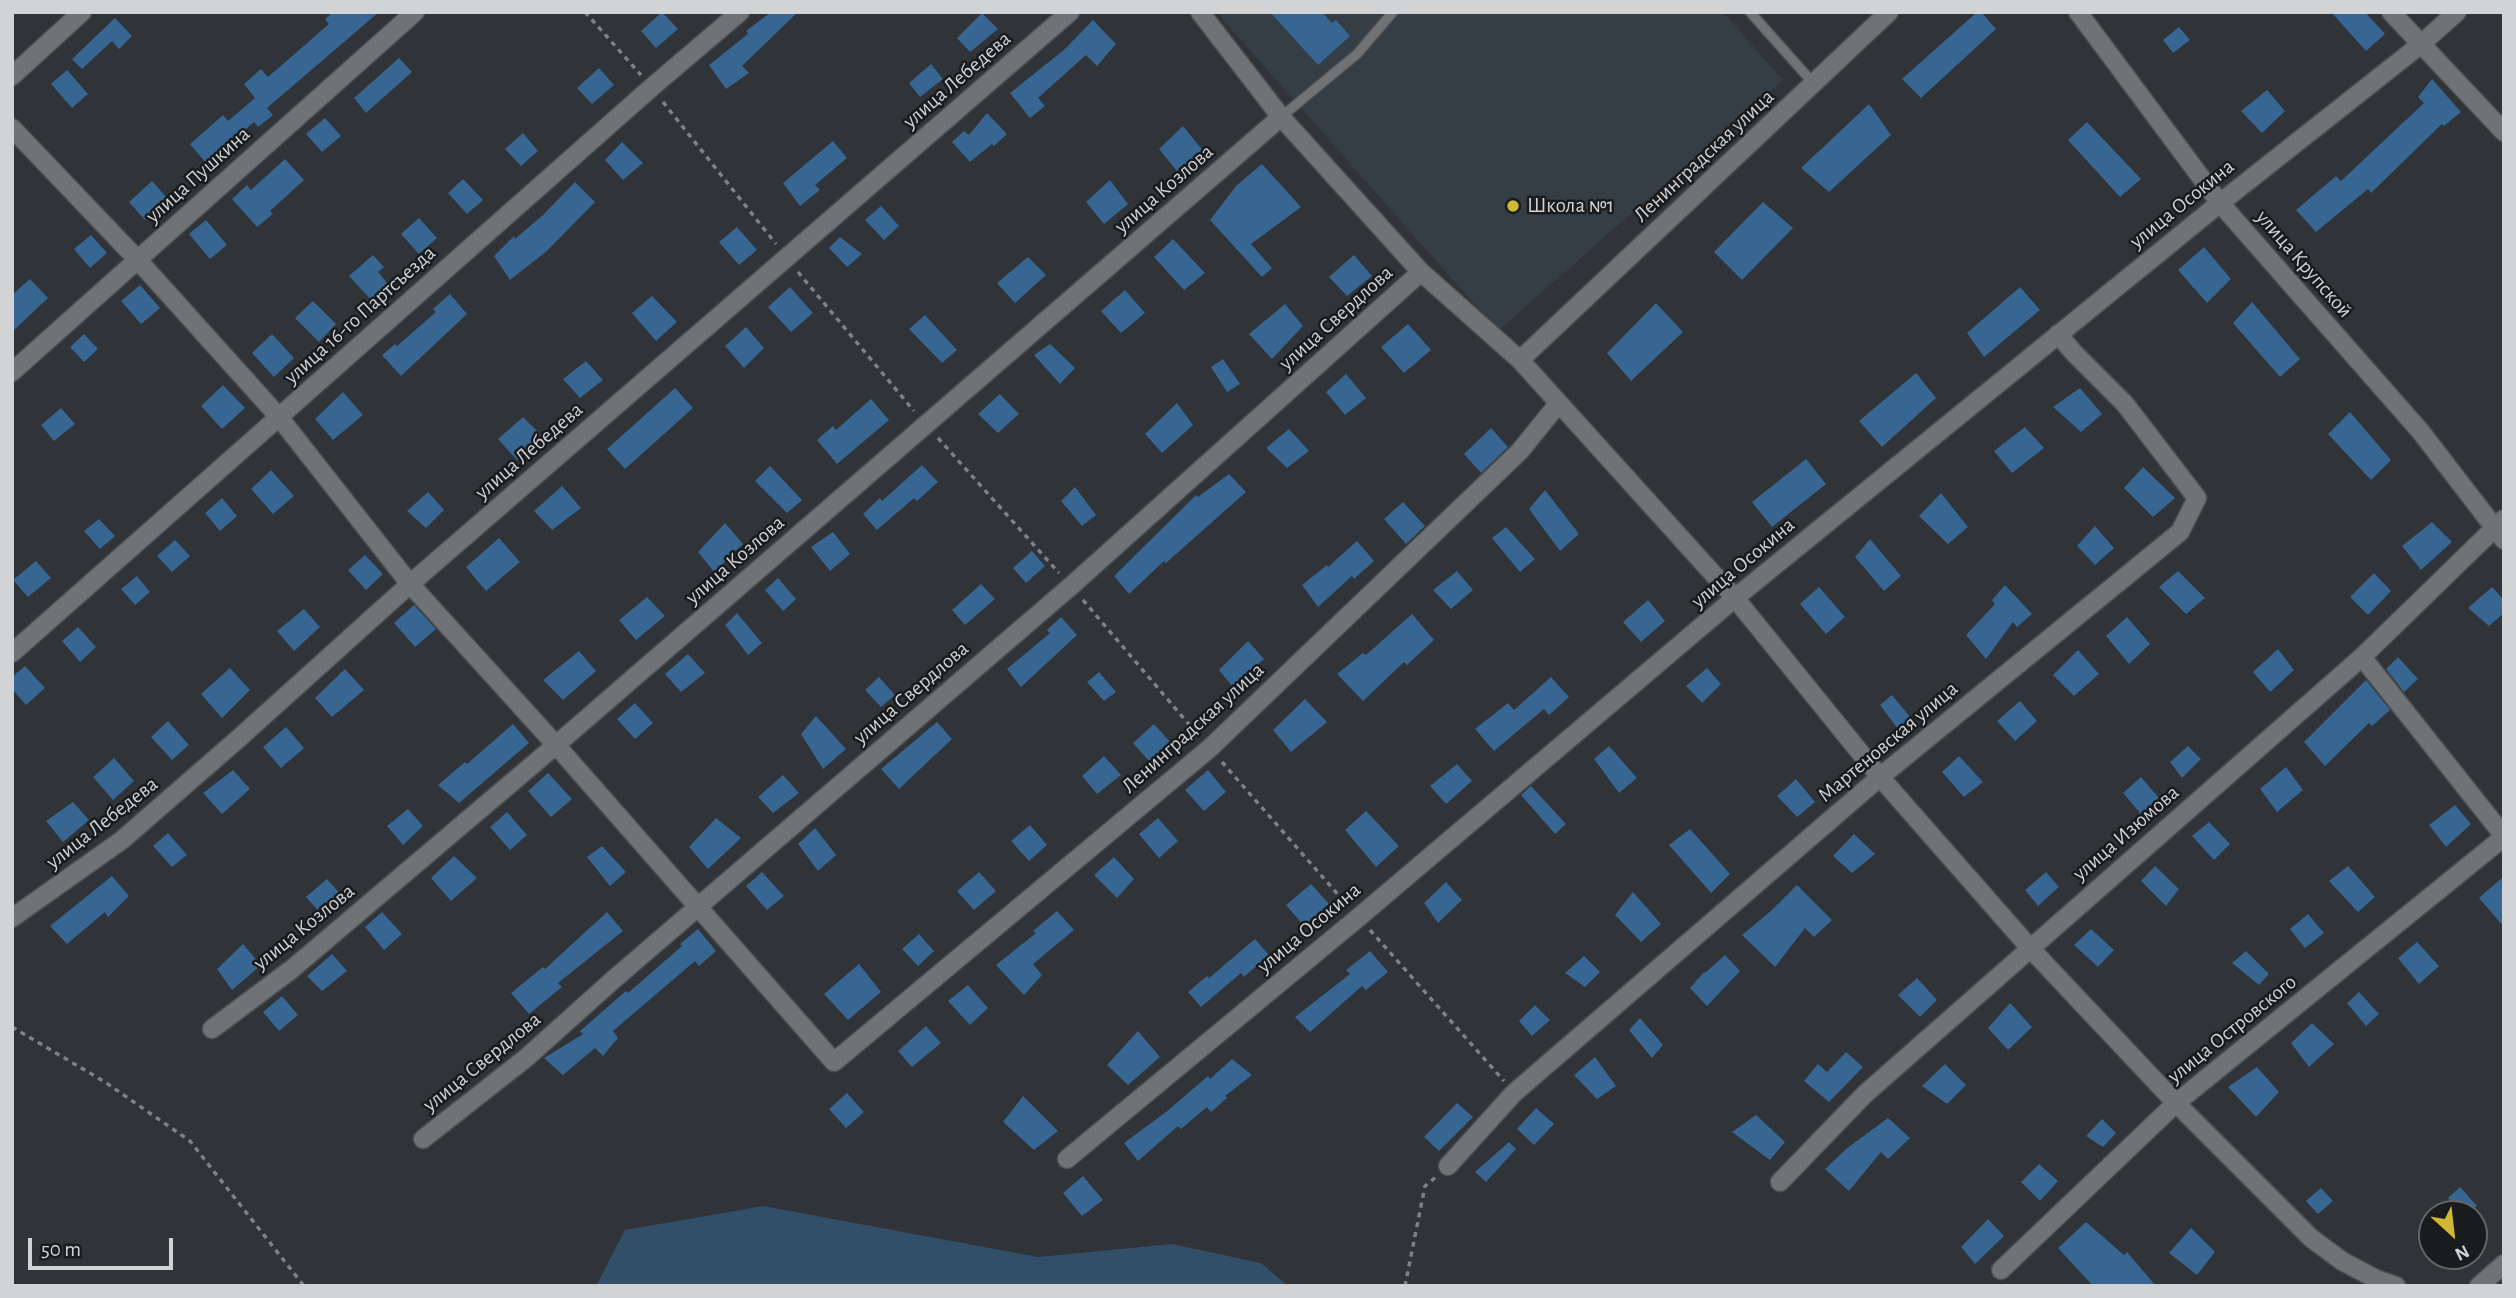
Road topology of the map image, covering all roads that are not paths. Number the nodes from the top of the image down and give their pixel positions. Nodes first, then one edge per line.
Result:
1 (82, 12) edge
2 (415, 12) edge
3 (740, 12) edge
4 (1070, 12) edge
5 (1200, 12) edge
6 (1393, 12) edge
7 (1750, 12) edge
8 (1889, 12) edge
9 (2078, 12) edge
10 (2391, 12) edge
11 (2457, 12) edge
12 (2420, 45) junction
13 (12, 76) edge
14 (1814, 84) junction
15 (1281, 117) junction
16 (12, 128) edge
17 (2504, 132) edge
18 (2220, 203) junction
19 (137, 259) junction
20 (1421, 272) junction
21 (2059, 334) junction
22 (1520, 360) junction
23 (12, 372) edge
24 (1558, 404) junction
25 (279, 417) junction
26 (2500, 529) edge
27 (410, 584) junction
28 (1735, 598) junction
29 (12, 653) edge
30 (2362, 657) junction
31 (556, 745) junction
32 (1880, 777) junction
33 (2504, 836) edge
34 (697, 907) junction
35 (12, 918) edge
36 (2030, 948) junction
37 (212, 1029) dead end
38 (2176, 1103) junction
39 (423, 1139) dead end
40 (1067, 1159) dead end
41 (1448, 1166) road end
42 (1780, 1182) dead end
43 (2504, 1264) edge
44 (2001, 1270) dead end
45 (2396, 1286) edge
46 (2479, 1286) edge

1 - 13 street
2 - 19 street, улица Пушкина
3 - 25 street, улица 16-го Партсъезда
4 - 27 street, улица Лебедева
5 - 15 street
6 - 15 lane
7 - 14 lane
8 - 14 street, Ленинградская улица
9 - 18 street, улица Крупской
10 - 12 street
11 - 12 street, улица Осокина
12 - 17 street
12 - 18 street, улица Осокина
14 - 22 street, Ленинградская улица
15 - 20 street
15 - 31 street, улица Козлова
16 - 19 street
18 - 21 street, улица Осокина
18 - 26 street, улица Крупской
19 - 23 street, улица Пушкина
19 - 25 street
20 - 22 street
20 - 34 street, улица Свердлова
21 - 28 street, улица Осокина
21 - 32 street, Мартеновская улица
22 - 24 street
24 - 28 street
24 - 34 street, Ленинградская улица
25 - 27 street
25 - 29 street, улица 16-го Партсъезда
26 - 30 street, улица Изюмова
27 - 31 street
27 - 35 street, улица Лебедева
28 - 32 street
28 - 40 street, улица Осокина
30 - 33 street
30 - 36 street, улица Изюмова
31 - 34 street
31 - 37 street, улица Козлова
32 - 36 street
32 - 41 street, Мартеновская улица
33 - 38 street, улица Островского
34 - 39 street, улица Свердлова
36 - 38 street
36 - 42 street, улица Изюмова
38 - 44 street, улица Островского
38 - 45 street
43 - 46 street

